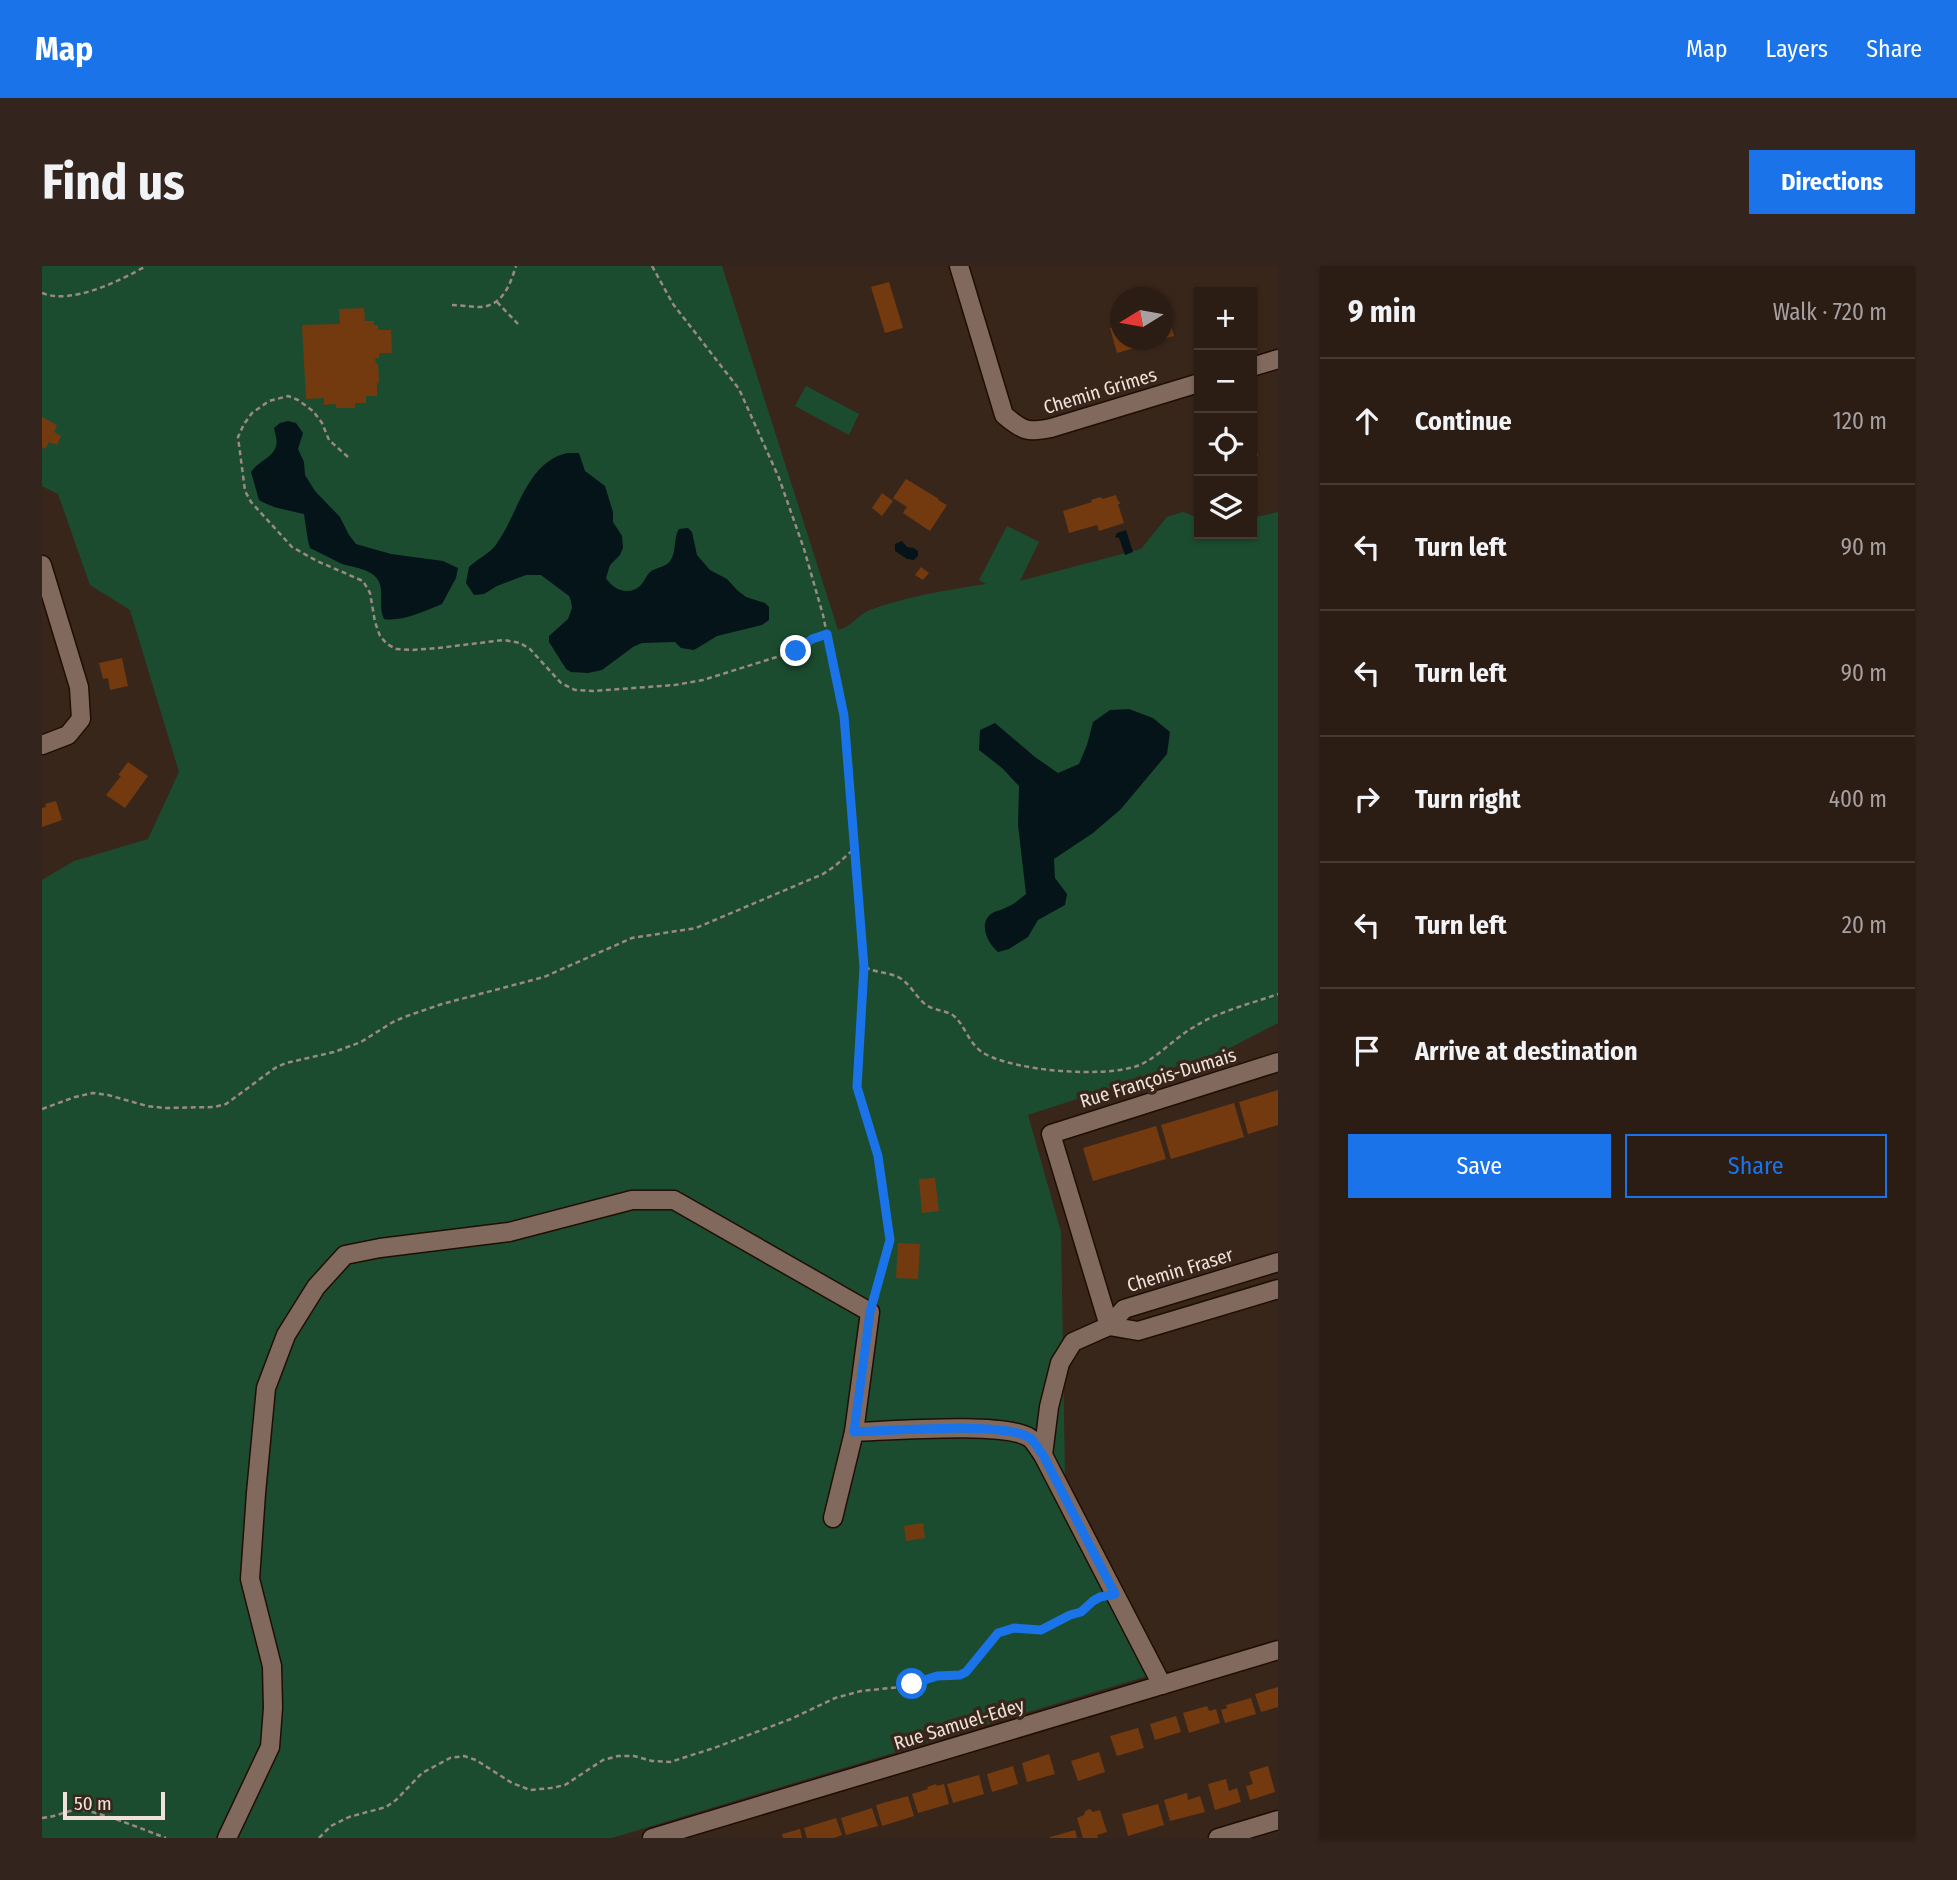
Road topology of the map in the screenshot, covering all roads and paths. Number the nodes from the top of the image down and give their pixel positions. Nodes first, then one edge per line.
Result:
1 (146, 266) edge
2 (516, 266) edge
3 (652, 266) edge
4 (959, 266) edge
5 (42, 293) edge
6 (497, 302) junction
7 (452, 305) dead end
8 (518, 324) dead end
9 (1278, 359) edge
10 (1257, 365) edge
11 (1194, 385) edge
12 (348, 457) dead end
13 (42, 565) edge
14 (827, 634) junction
15 (42, 745) edge
16 (855, 848) junction
17 (864, 967) junction
18 (1278, 994) edge
19 (1278, 1062) edge
20 (42, 1109) edge
21 (1278, 1262) edge
22 (1278, 1289) edge
23 (870, 1312) junction
24 (1109, 1326) junction
25 (854, 1432) junction
26 (1043, 1455) junction
27 (833, 1518) dead end
28 (1115, 1594) junction
29 (1278, 1650) edge
30 (1162, 1685) junction
31 (42, 1818) edge
32 (1278, 1820) edge
33 (166, 1838) edge
34 (227, 1838) edge
35 (319, 1838) edge
36 (652, 1838) edge
37 (1218, 1838) edge

1 - 5 path
2 - 6 path
3 - 14 path
4 - 11 street, Chemin Grimes
6 - 7 path
6 - 8 path
9 - 10 street
12 - 14 path
13 - 15 street
14 - 16 path
16 - 17 path
16 - 20 path
17 - 18 path
17 - 23 path
19 - 24 street, Rue François-Dumais
21 - 24 street, Chemin Fraser
22 - 24 street
23 - 25 street
23 - 34 street
24 - 26 street, Chemin Fraser
25 - 26 street
25 - 27 street
26 - 28 street
28 - 30 street
28 - 35 path
29 - 30 street, Rue Samuel-Edey
30 - 36 street, Rue Samuel-Edey
31 - 33 path
32 - 37 street

